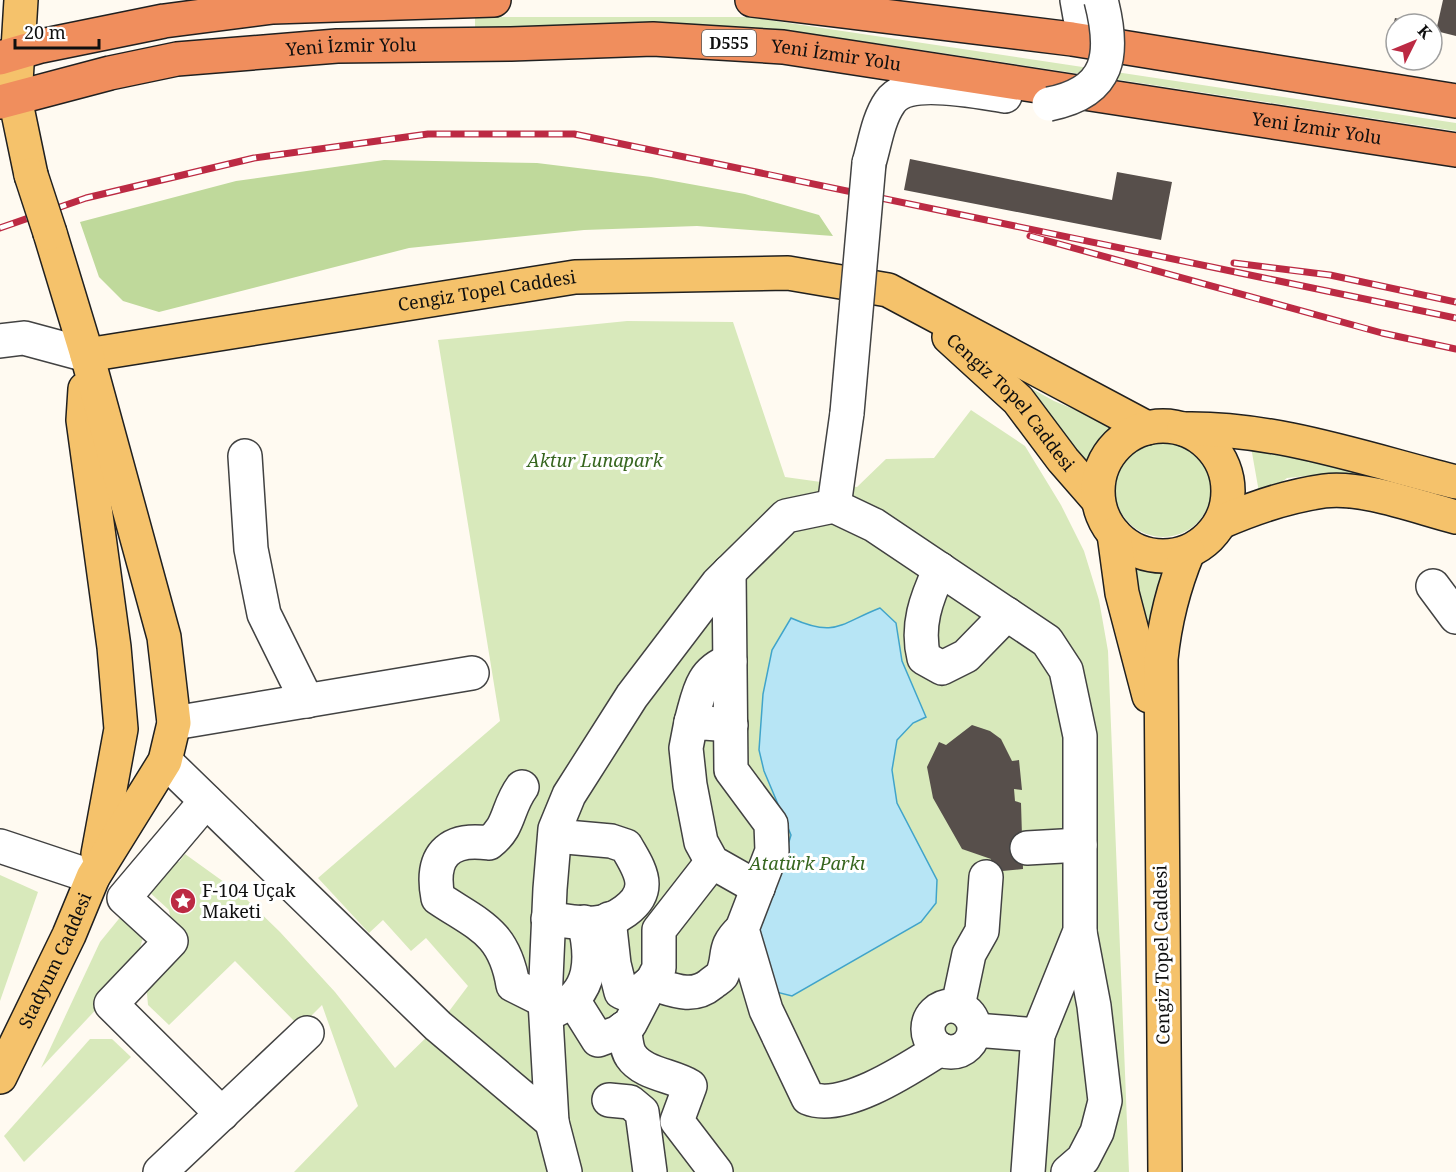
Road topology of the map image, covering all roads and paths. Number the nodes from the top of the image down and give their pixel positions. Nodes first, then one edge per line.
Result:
1 (21, 0) edge
2 (494, 0) edge
3 (752, 0) edge
4 (850, 5) edge
5 (1086, 6) edge
6 (8, 56) edge
7 (8, 100) edge
8 (1456, 101) edge
9 (1456, 150) edge
10 (888, 290) junction
11 (0, 341) edge
12 (87, 355) junction
13 (1147, 428) junction
14 (1184, 429) junction
15 (245, 456) dead end
16 (1456, 482) edge
17 (1098, 500) junction
18 (834, 506) junction
19 (1456, 517) edge
20 (1221, 522) junction
21 (1114, 534) junction
22 (1188, 552) junction
23 (940, 569) junction
24 (729, 572) junction
25 (1433, 586) dead end
26 (1007, 614) junction
27 (1456, 617) edge
28 (730, 660) junction
29 (472, 672) dead end
30 (307, 701) junction
31 (691, 722) junction
32 (174, 723) junction
33 (731, 725) junction
34 (1160, 739) junction
35 (165, 761) junction
36 (522, 787) dead end
37 (206, 801) junction
38 (555, 836) junction
39 (1080, 845) junction
40 (0, 846) edge
41 (1028, 848) dead end
42 (712, 862) junction
43 (93, 877) junction
44 (986, 877) dead end
45 (758, 888) junction
46 (638, 894) junction
47 (548, 919) junction
48 (597, 921) junction
49 (742, 929) junction
50 (659, 930) junction
51 (1080, 931) junction
52 (650, 983) junction
53 (554, 1005) junction
54 (967, 1018) junction
55 (624, 1028) junction
56 (306, 1033) dead end
57 (1038, 1035) junction
58 (0, 1077) edge
59 (609, 1100) dead end
60 (222, 1114) junction
61 (552, 1122) junction
62 (701, 1167) edge
63 (160, 1172) edge
64 (565, 1172) edge
65 (650, 1172) edge
66 (1028, 1172) edge
67 (1068, 1172) edge
68 (1165, 1172) edge

1 - 6 main road
2 - 6 highway
3 - 4 highway
4 - 8 highway
5 - 18 street, bridge
6 - 7 main road
7 - 9 highway, Yeni İzmir Yolu / D555
7 - 12 main road, bridge
10 - 12 main road, Cengiz Topel Caddesi
10 - 13 main road, Cengiz Topel Caddesi
10 - 17 main road, Cengiz Topel Caddesi
11 - 12 street
12 - 32 main road
12 - 43 main road
13 - 14 main road, Cengiz Topel Caddesi
13 - 17 main road, Cengiz Topel Caddesi
14 - 16 main road
14 - 20 main road, Cengiz Topel Caddesi
15 - 30 street
17 - 21 main road, Cengiz Topel Caddesi
18 - 23 street
18 - 24 street
19 - 20 main road
20 - 22 main road, Cengiz Topel Caddesi
21 - 22 main road, Cengiz Topel Caddesi
21 - 34 main road, Cengiz Topel Caddesi
22 - 34 main road, Cengiz Topel Caddesi
23 - 26 street
23 - 26 street
24 - 28 street
24 - 38 street
25 - 27 street
26 - 39 street
28 - 31 street
28 - 33 street
29 - 30 street
30 - 32 street
31 - 33 street
31 - 42 street
32 - 35 main road
33 - 45 street
34 - 68 main road, Cengiz Topel Caddesi
35 - 37 street
35 - 43 main road
36 - 53 street
37 - 60 street
37 - 61 street
38 - 46 street
38 - 47 street
39 - 41 street
39 - 51 street
40 - 43 street
42 - 45 street
42 - 50 street
43 - 58 main road, Stadyum Caddesi
44 - 54 street
45 - 49 street
46 - 48 street
46 - 50 street
47 - 48 street
47 - 53 street
48 - 52 street
48 - 53 street
49 - 52 street
49 - 54 street
50 - 52 street
51 - 57 street
51 - 67 street
52 - 55 street
53 - 55 street
53 - 61 street
54 - 57 street
55 - 62 street
56 - 60 street
57 - 66 street
59 - 65 street
60 - 63 street
61 - 64 street

